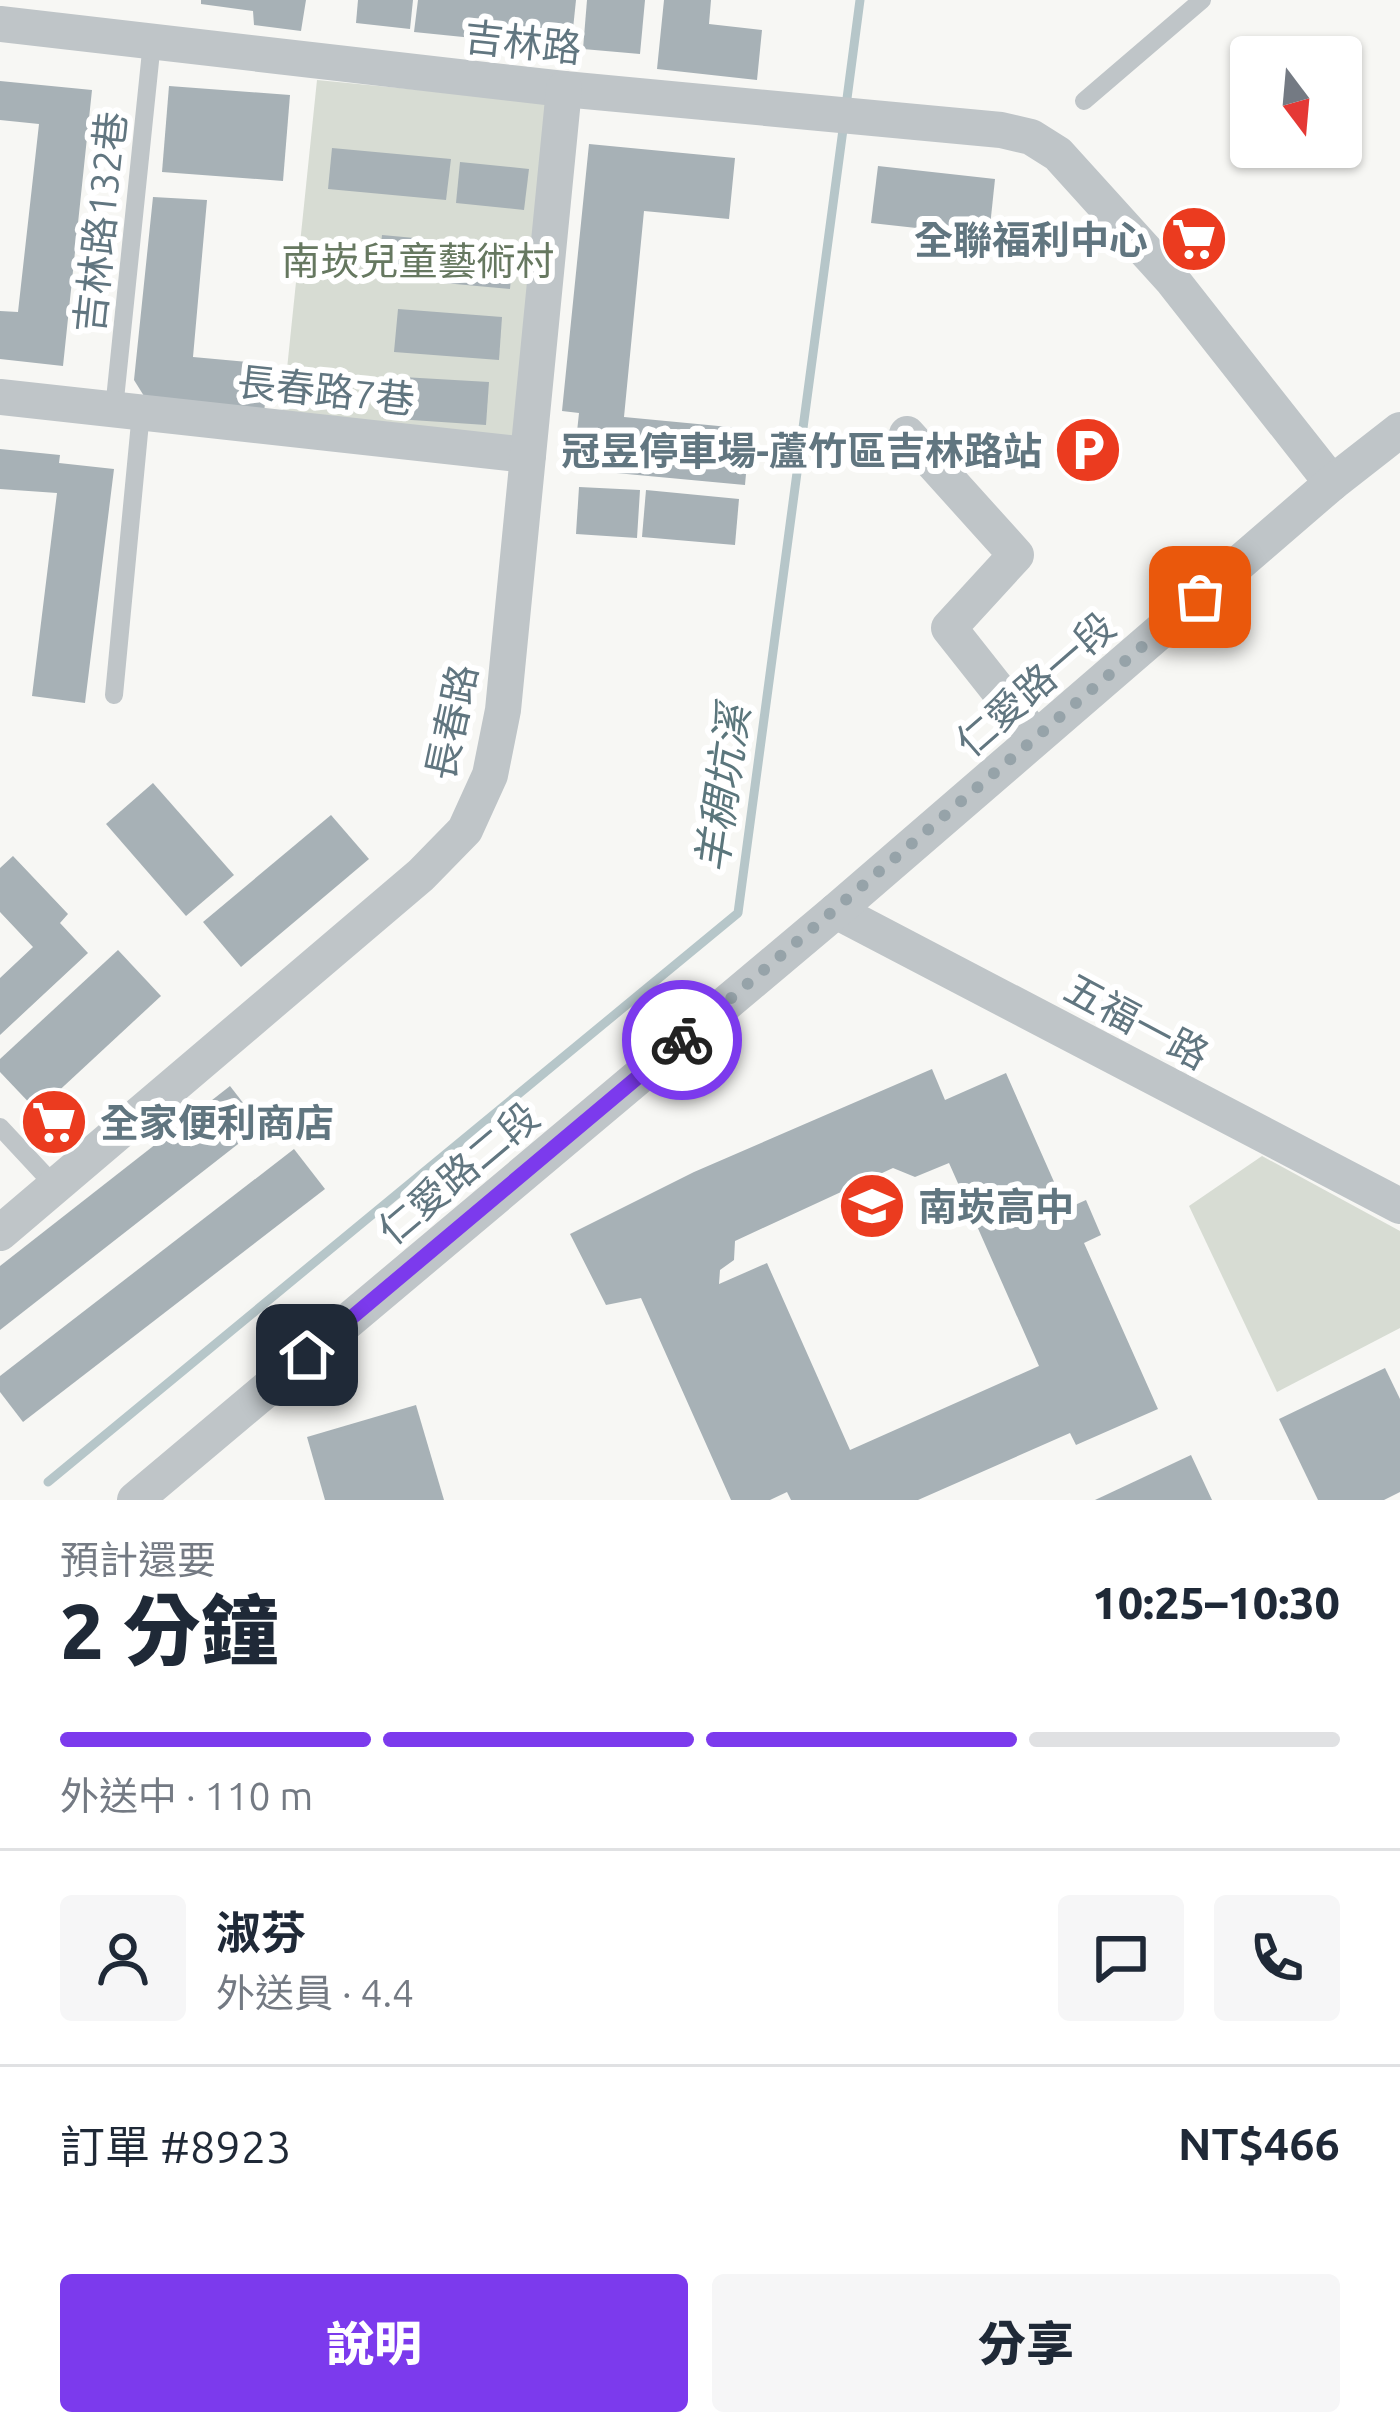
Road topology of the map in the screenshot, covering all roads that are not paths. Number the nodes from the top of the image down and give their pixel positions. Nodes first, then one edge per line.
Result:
1 (1202, 0) edge
2 (0, 24) edge
3 (152, 42) junction
4 (564, 89) junction
5 (1084, 100) dead end
6 (0, 397) edge
7 (127, 411) junction
8 (1400, 430) edge
9 (907, 434) dead end
10 (528, 455) junction
11 (1331, 483) junction
12 (114, 695) dead end
13 (1036, 739) junction
14 (836, 910) junction
15 (0, 1127) edge
16 (55, 1186) junction
17 (1400, 1206) edge
18 (0, 1233) edge
19 (135, 1500) edge

1 - 5 lane
2 - 3 street, 吉林路
3 - 4 street, 吉林路
3 - 7 lane, 吉林路132巷
4 - 10 street, 長春路
4 - 11 street, 吉林路
6 - 7 street, 長春路7巷
7 - 10 street, 長春路7巷
7 - 12 lane, 吉林路132巷
8 - 11 street, 仁愛路一段
9 - 13 street
10 - 16 street, 長春路
11 - 13 street, 仁愛路一段
13 - 14 street, 仁愛路一段
14 - 17 street, 五福一路
14 - 19 street, 仁愛路二段
15 - 16 lane
16 - 18 street, 長春路

